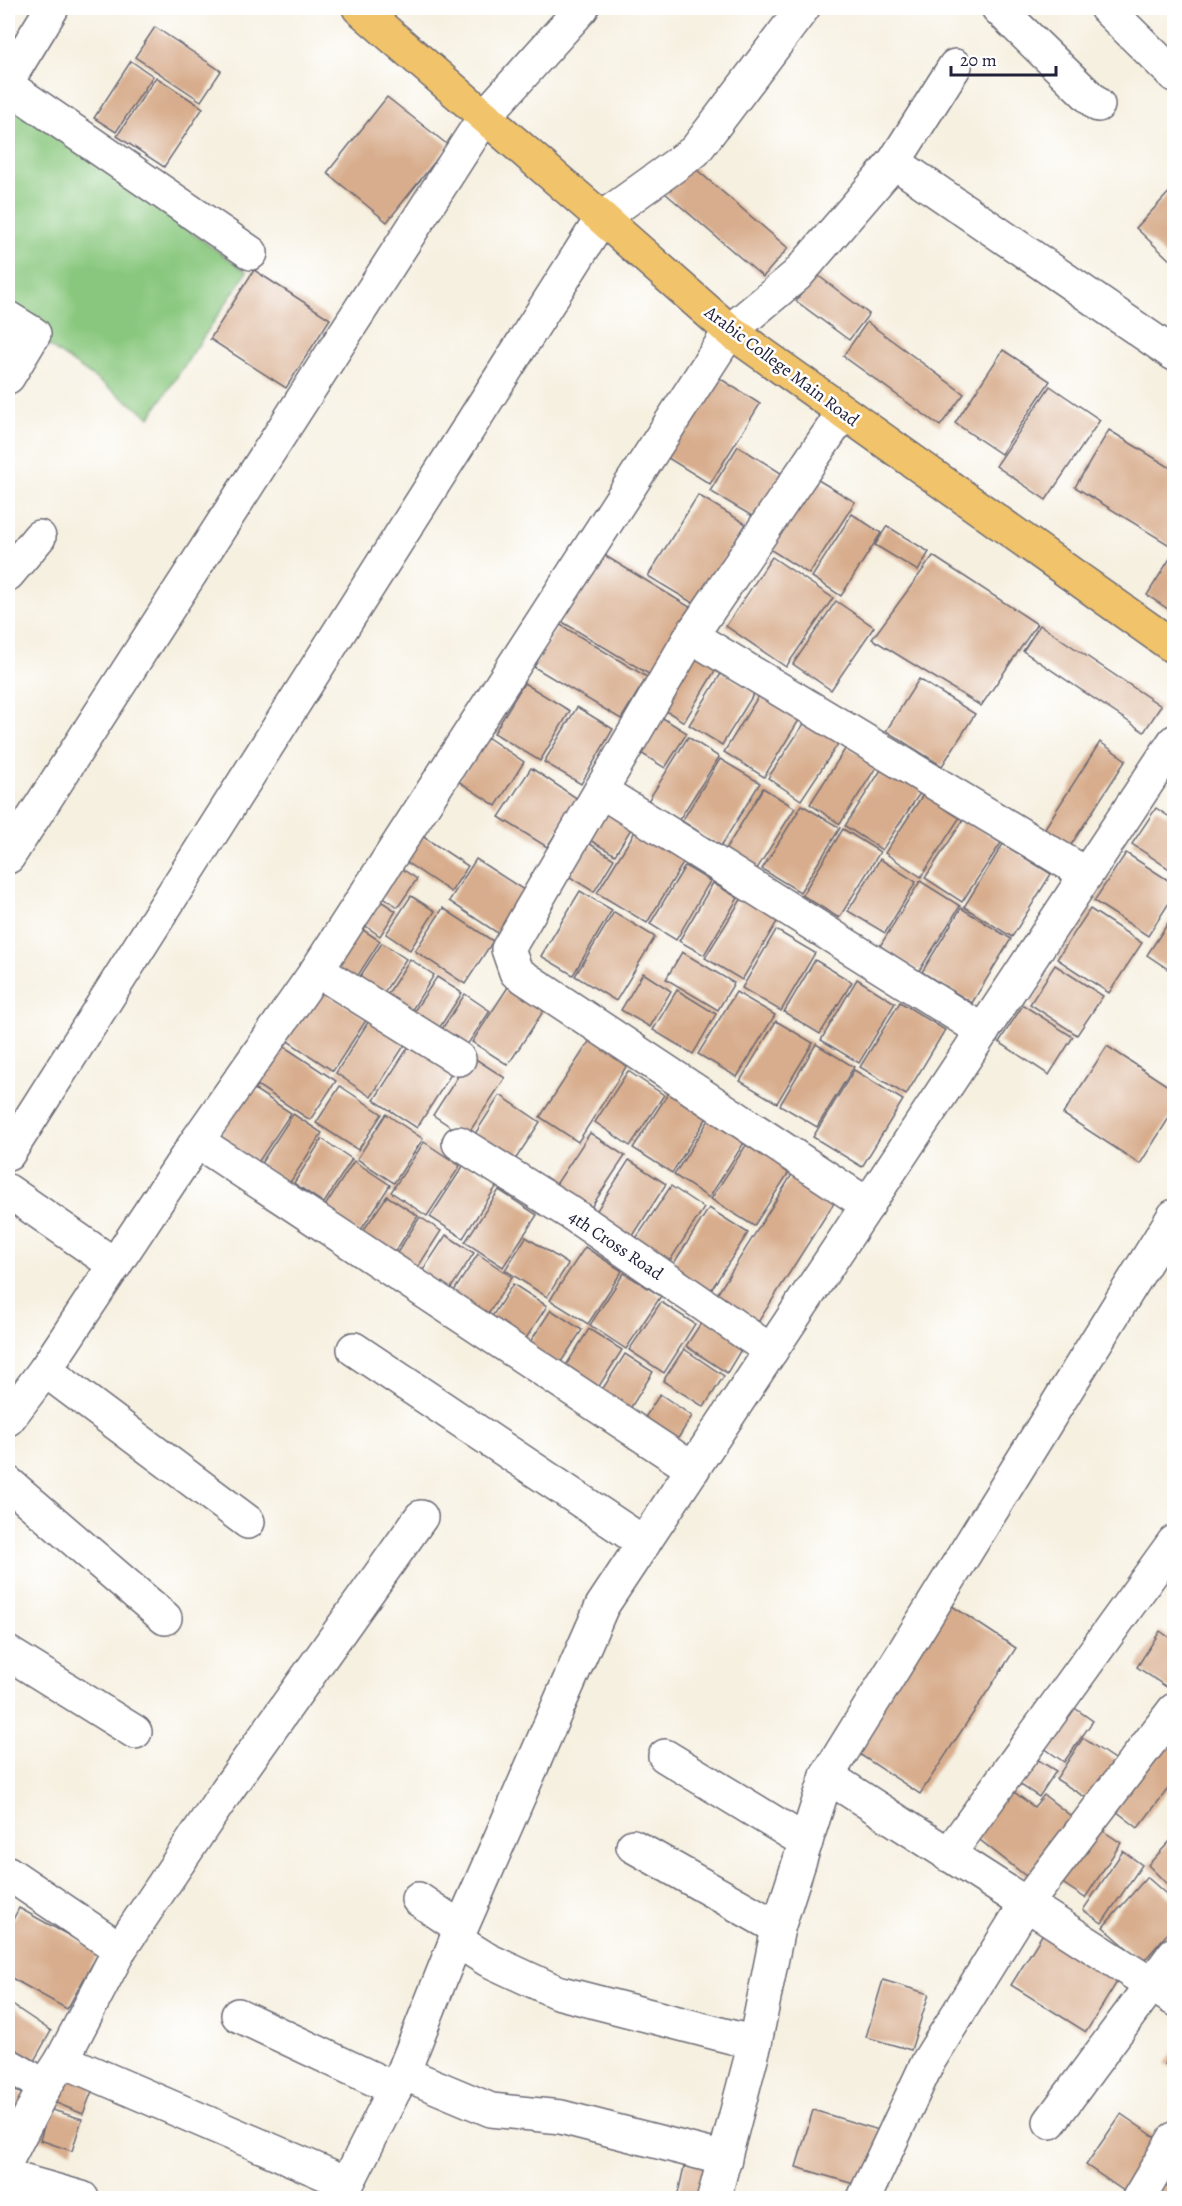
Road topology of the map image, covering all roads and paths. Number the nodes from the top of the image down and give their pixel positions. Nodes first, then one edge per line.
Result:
1 (52, 8) edge
2 (582, 8) edge
3 (803, 8) edge
4 (999, 8) edge
5 (1106, 8) edge
6 (372, 12) edge
7 (955, 66) dead end
8 (1174, 75) edge
9 (8, 80) edge
10 (8, 86) edge
11 (1098, 105) dead end
12 (484, 116) junction
13 (894, 162) junction
14 (602, 218) junction
15 (251, 253) dead end
16 (8, 318) edge
17 (730, 332) junction
18 (1174, 354) edge
19 (8, 377) edge
20 (843, 412) junction
21 (39, 537) dead end
22 (8, 574) edge
23 (691, 636) junction
24 (1174, 648) edge
25 (1174, 742) edge
26 (601, 791) junction
27 (13, 838) edge
28 (1086, 874) junction
29 (317, 970) junction
30 (983, 1031) junction
31 (459, 1059) dead end
32 (197, 1141) junction
33 (459, 1143) dead end
34 (8, 1154) edge
35 (8, 1191) edge
36 (868, 1205) junction
37 (1174, 1216) edge
38 (115, 1265) junction
39 (354, 1349) dead end
40 (771, 1351) junction
41 (45, 1370) junction
42 (8, 1419) edge
43 (693, 1469) junction
44 (8, 1483) edge
45 (421, 1517) dead end
46 (248, 1522) dead end
47 (1174, 1542) edge
48 (644, 1543) junction
49 (165, 1618) dead end
50 (8, 1653) edge
51 (1174, 1710) edge
52 (135, 1732) dead end
53 (665, 1756) dead end
54 (827, 1776) junction
55 (806, 1842) junction
56 (633, 1846) dead end
57 (948, 1855) junction
58 (8, 1873) edge
59 (418, 1899) dead end
60 (1026, 1904) junction
61 (778, 1928) junction
62 (458, 1934) junction
63 (120, 1949) junction
64 (1174, 1954) edge
65 (1163, 1992) edge
66 (238, 2015) dead end
67 (756, 2043) junction
68 (8, 2065) edge
69 (53, 2073) junction
70 (399, 2081) junction
71 (1050, 2122) dead end
72 (1174, 2139) edge
73 (8, 2158) edge
74 (725, 2159) junction
75 (8, 2177) edge
76 (343, 2194) edge
77 (721, 2196) edge
78 (82, 2199) edge
79 (864, 2199) edge
80 (1139, 2199) edge

1 - 9 street
2 - 12 street
3 - 14 street
4 - 11 street
5 - 8 street
6 - 12 main road, Arabic College Main Road
7 - 13 street
10 - 15 street
12 - 14 main road, Arabic College Main Road
12 - 27 street
13 - 17 street
13 - 18 street
14 - 17 main road, Arabic College Main Road
14 - 34 street
16 - 19 street
17 - 20 main road, Arabic College Main Road
17 - 29 street
20 - 23 street
20 - 24 main road, Arabic College Main Road
21 - 22 street
23 - 26 street
23 - 28 street
25 - 28 street
26 - 30 street
26 - 36 street
28 - 30 street
29 - 31 street
29 - 32 street
30 - 36 street
32 - 38 street
32 - 43 street
33 - 40 street, 4th Cross Road
35 - 38 street
36 - 40 street
37 - 54 street
38 - 41 street
39 - 48 street
40 - 43 street
41 - 42 street
41 - 46 street
43 - 48 street
44 - 49 street
45 - 63 street
47 - 57 street
48 - 62 street
50 - 52 street
51 - 60 street
53 - 55 street
54 - 55 street
54 - 57 street
55 - 61 street
56 - 61 street
57 - 60 street
58 - 63 street
59 - 62 street
60 - 65 street
60 - 79 street
61 - 67 street
62 - 67 street
62 - 70 street
63 - 69 street
64 - 65 street
65 - 71 street
66 - 70 street
67 - 74 street
68 - 69 street
69 - 73 street
69 - 76 street
70 - 74 street
70 - 76 street
72 - 80 street
74 - 77 street
75 - 78 street

